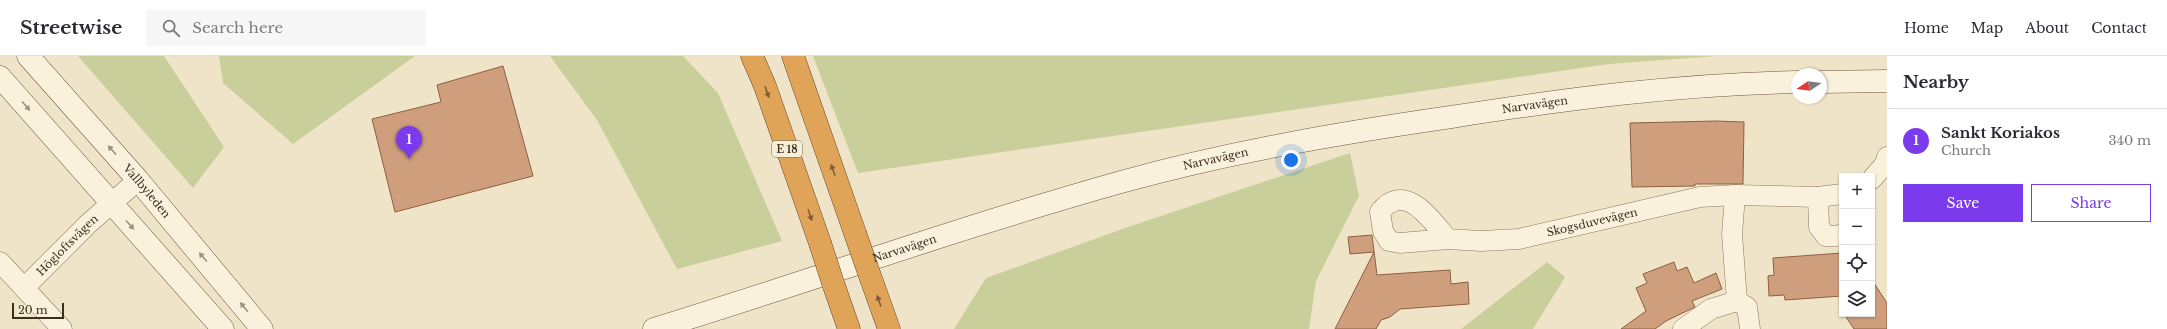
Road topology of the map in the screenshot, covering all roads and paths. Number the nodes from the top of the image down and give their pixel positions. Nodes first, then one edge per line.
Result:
1 (28, 56) edge
2 (752, 56) edge
3 (793, 56) edge
4 (0, 77) edge
5 (1887, 81) edge
6 (1791, 82) edge
7 (1827, 82) edge
8 (1887, 157) edge
9 (1875, 176) edge
10 (138, 180) junction
11 (1839, 194) edge
12 (1735, 195) junction
13 (1818, 197) junction
14 (111, 204) junction
15 (1839, 235) edge
16 (1448, 239) dead end
17 (0, 262) edge
18 (24, 288) junction
19 (1737, 301) junction
20 (62, 329) edge
21 (223, 329) edge
22 (262, 329) edge
23 (654, 329) edge
24 (849, 329) edge
25 (888, 329) edge
26 (1683, 329) edge
27 (1750, 329) edge

10 -> 1 main road, Vallbyleden
2 -> 24 highway, E 18, bridge
25 -> 3 highway, bridge
4 -> 14 main road
5 - 7 main road
6 - 23 main road, Narvavägen
8 - 9 street
10 - 14 street, Högloftsvägen
22 -> 10 main road, Vallbyleden
11 - 13 street, Skogsduvevägen
12 - 13 street, Skogsduvevägen
12 - 16 street, Skogsduvevägen
12 - 19 street
13 - 15 street
14 - 18 street, Högloftsvägen
14 -> 21 main road
17 - 18 street
18 - 20 street
19 - 26 street
19 - 27 street

